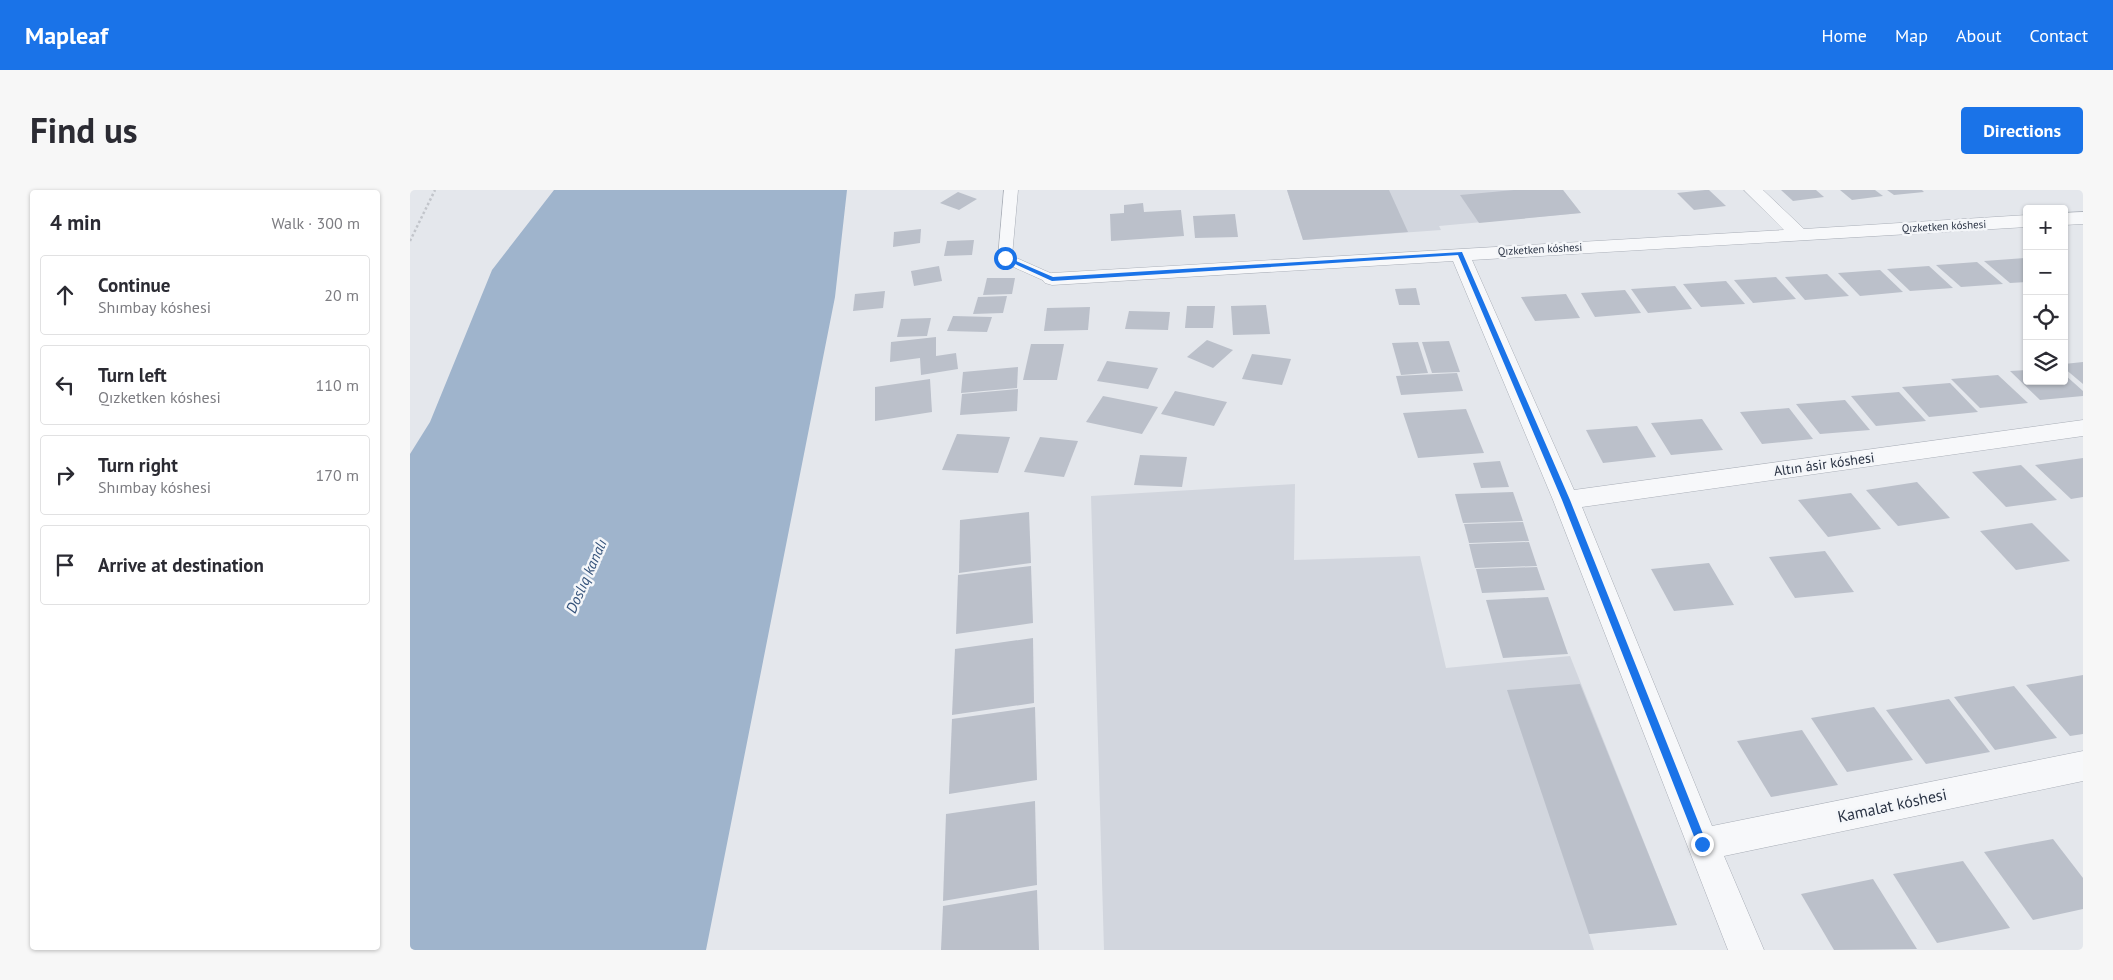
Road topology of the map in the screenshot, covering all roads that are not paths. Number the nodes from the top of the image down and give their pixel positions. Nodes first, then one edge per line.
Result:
1 (1011, 190) edge
2 (1753, 190) edge
3 (2083, 218) edge
4 (2068, 219) edge
5 (2023, 221) edge
6 (1800, 235) junction
7 (1460, 254) junction
8 (1052, 279) joint
9 (2083, 428) edge
10 (1566, 500) junction
11 (2083, 766) edge
12 (1702, 844) junction
13 (1746, 950) edge

1 - 8 lane
2 - 6 street
3 - 4 street
5 - 6 street, Qızketken kóshesi
6 - 7 street, Qızketken kóshesi
7 - 8 street, Qızketken kóshesi
7 - 10 street
9 - 10 street, Altın ásir kóshesi
10 - 12 street
11 - 12 street, Kamalat kóshesi
12 - 13 street

